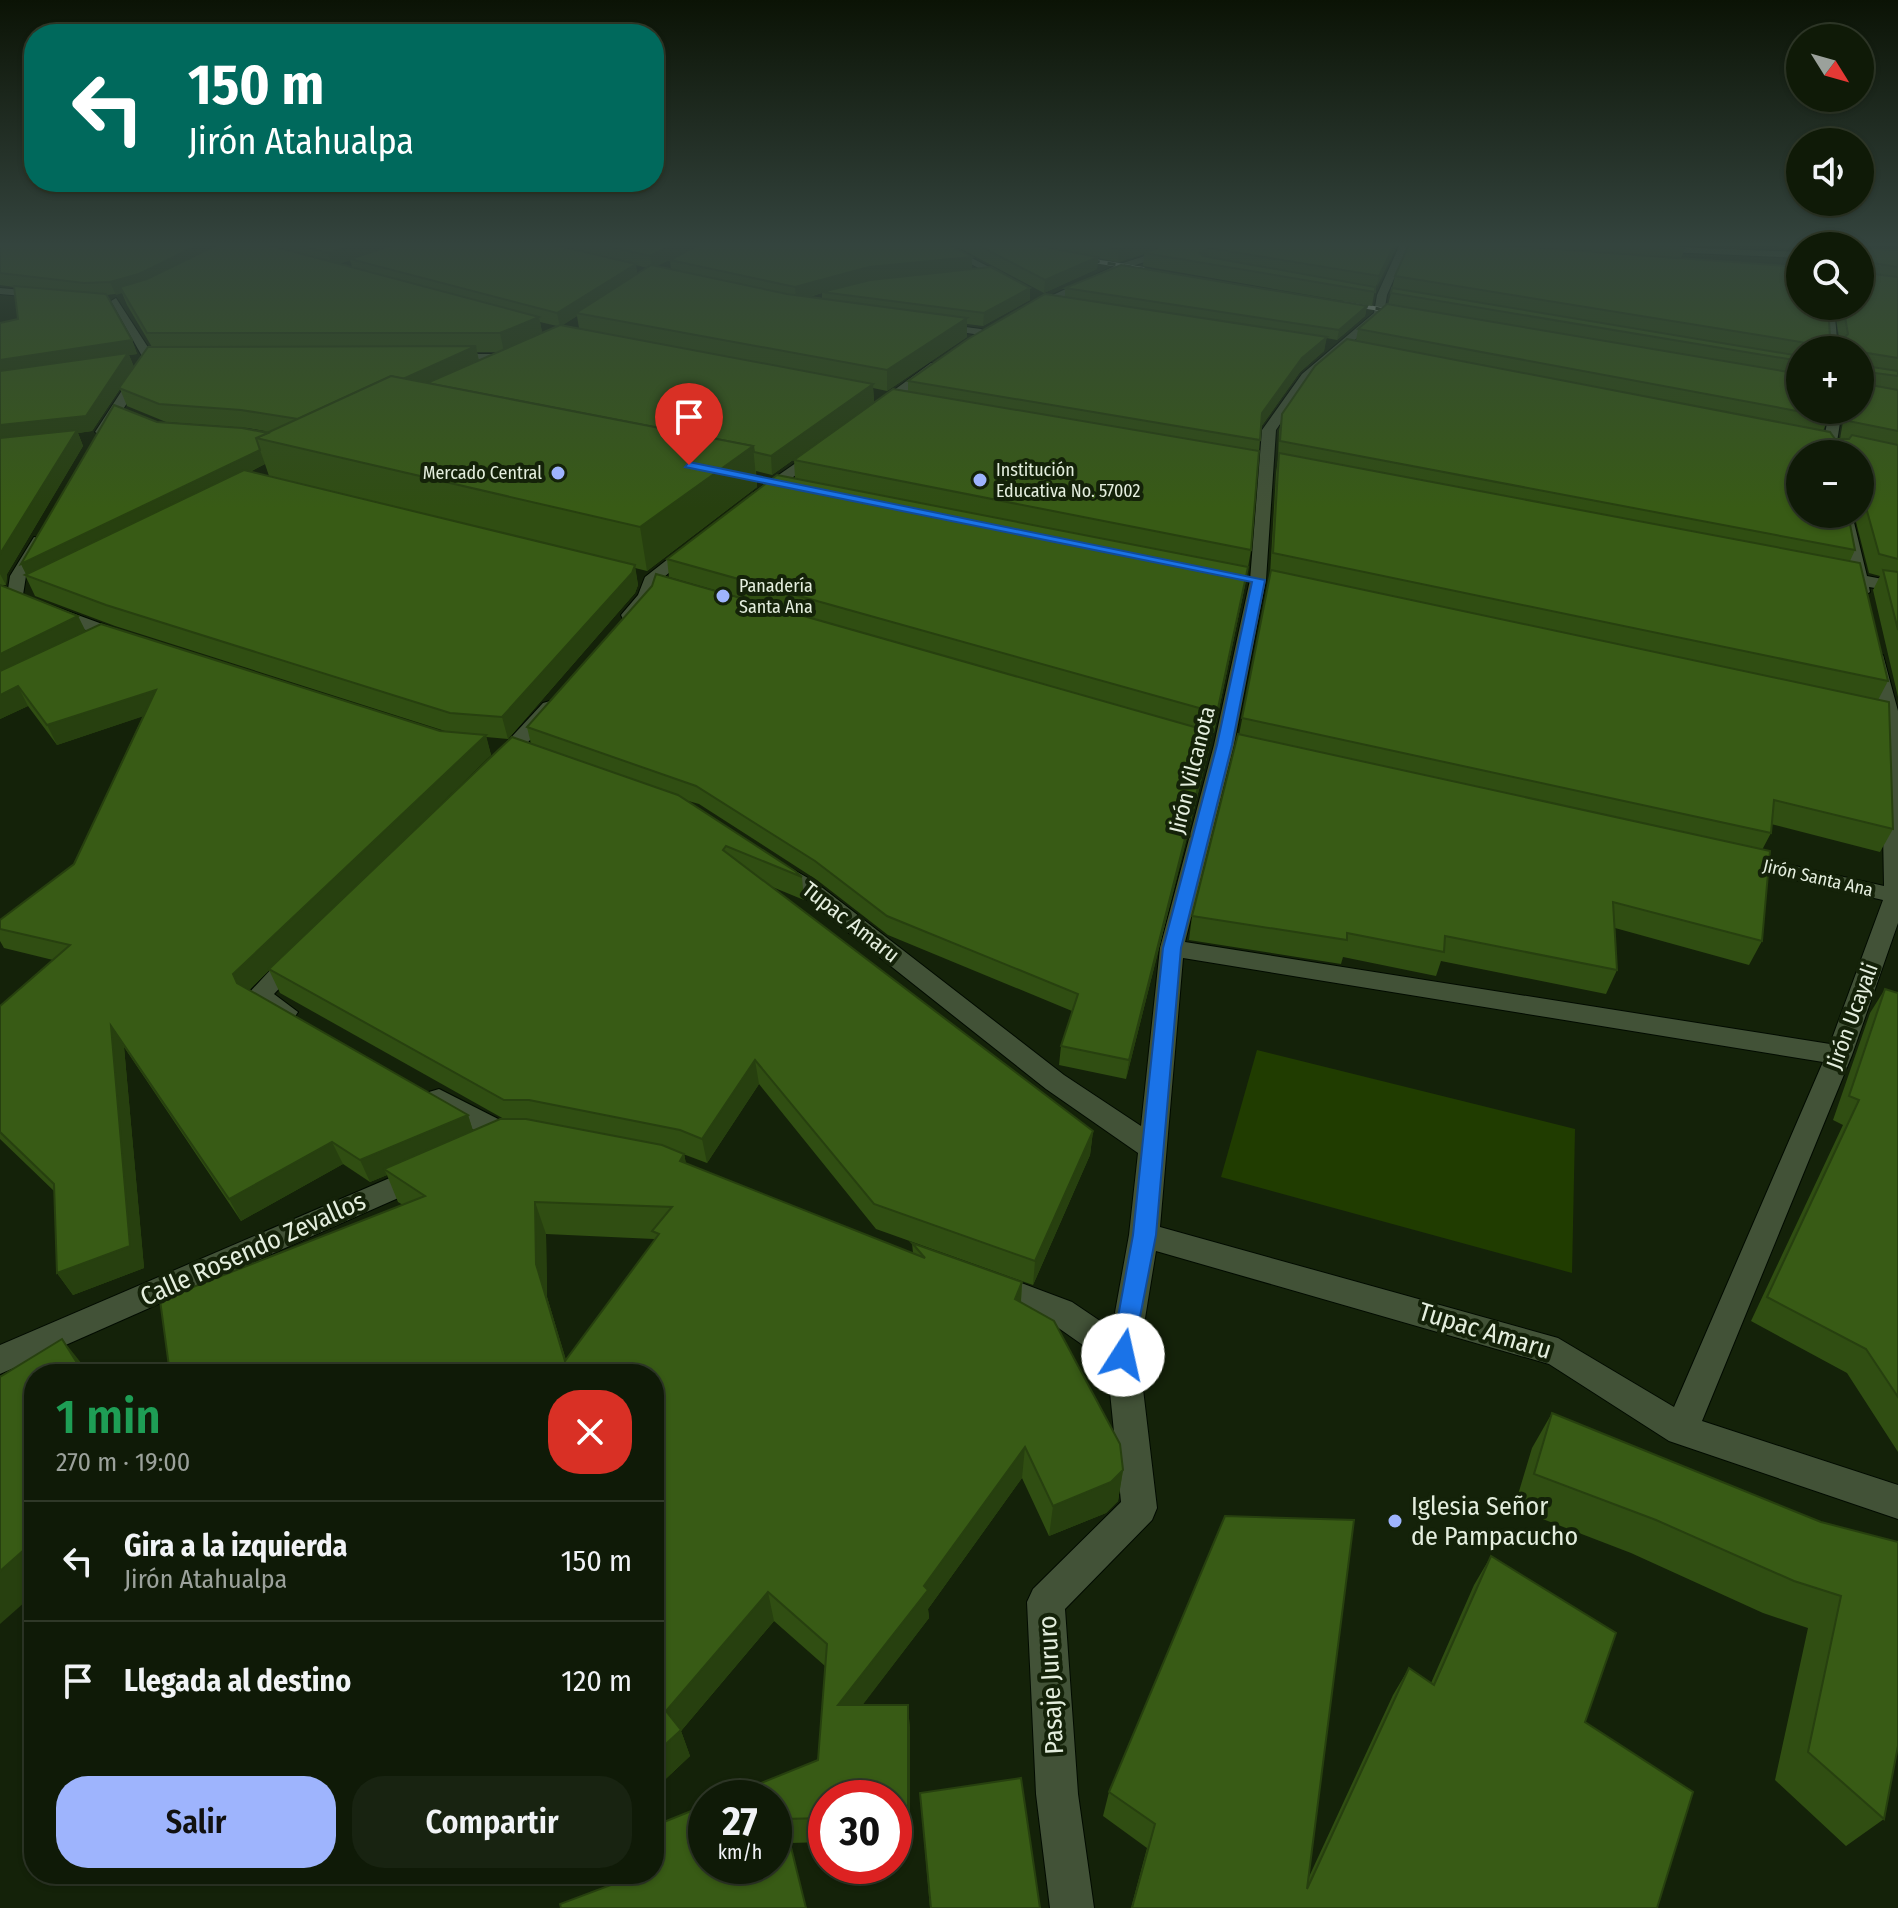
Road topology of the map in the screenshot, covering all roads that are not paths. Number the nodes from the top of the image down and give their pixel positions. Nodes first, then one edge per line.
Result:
1 (138, 331) edge
2 (974, 331) edge
3 (1355, 331) edge
4 (981, 332) joint
5 (970, 340) edge
6 (434, 356) edge
7 (946, 357) edge
8 (157, 358) junction
9 (134, 360) edge
10 (470, 374) edge
11 (880, 396) junction
12 (918, 403) edge
13 (862, 422) edge
14 (838, 439) edge
15 (92, 442) edge
16 (746, 477) edge
17 (776, 483) junction
18 (807, 489) edge
19 (738, 512) edge
20 (47, 525) edge
21 (1848, 528) edge
22 (713, 531) edge
23 (1813, 572) edge
24 (644, 578) junction
25 (1859, 580) junction
26 (1898, 587) edge
27 (681, 588) edge
28 (15, 592) edge
29 (1866, 610) edge
30 (615, 631) edge
31 (108, 633) junction
32 (1873, 641) edge
33 (138, 642) edge
34 (81, 647) edge
35 (564, 690) edge
36 (1844, 707) edge
37 (1894, 718) edge
38 (484, 746) edge
39 (521, 751) junction
40 (480, 781) edge
41 (755, 853) edge
42 (1724, 857) edge
43 (1897, 896) edge
44 (313, 942) edge
45 (1172, 948) junction
46 (313, 1027) edge
47 (1839, 1055) junction
48 (410, 1083) edge
49 (1153, 1149) junction
50 (478, 1151) edge
51 (449, 1163) edge
52 (1144, 1235) junction
53 (964, 1274) edge
54 (1123, 1355) junction
55 (0, 1360) edge
56 (1681, 1430) junction
57 (1895, 1499) edge
58 (1072, 1908) edge

1 - 8 street
2 - 4 street
3 - 45 street, Jirón Vilcanota
4 - 5 street
6 - 10 street
7 - 11 street
8 - 9 street
8 - 15 street
11 - 12 street
11 - 13 street
14 - 17 street
16 - 17 street
17 - 18 street
17 - 19 street
20 - 28 street
21 - 25 street
22 - 24 street
23 - 25 street
24 - 27 street
24 - 30 street
25 - 26 street
25 - 29 street
28 - 31 street
31 - 33 street
31 - 34 street
32 - 37 street, Jirón Ucayali
35 - 39 street
36 - 37 street
37 - 43 street, Jirón Ucayali
38 - 39 street
39 - 40 street
41 - 49 street, Tupac Amaru
42 - 43 street, Jirón Santa Ana
43 - 47 street, Jirón Ucayali
44 - 46 street
45 - 47 street
45 - 49 street, Jirón Vilcanota
47 - 56 street, Jirón Ucayali
48 - 50 street
49 - 52 street, Jirón Vilcanota
51 - 55 street, Calle Rosendo Zevallos
52 - 54 street, Jirón Vilcanota
52 - 56 street, Tupac Amaru
53 - 54 street
54 - 58 street, Pasaje Jururo
56 - 57 street, Tupac Amaru

